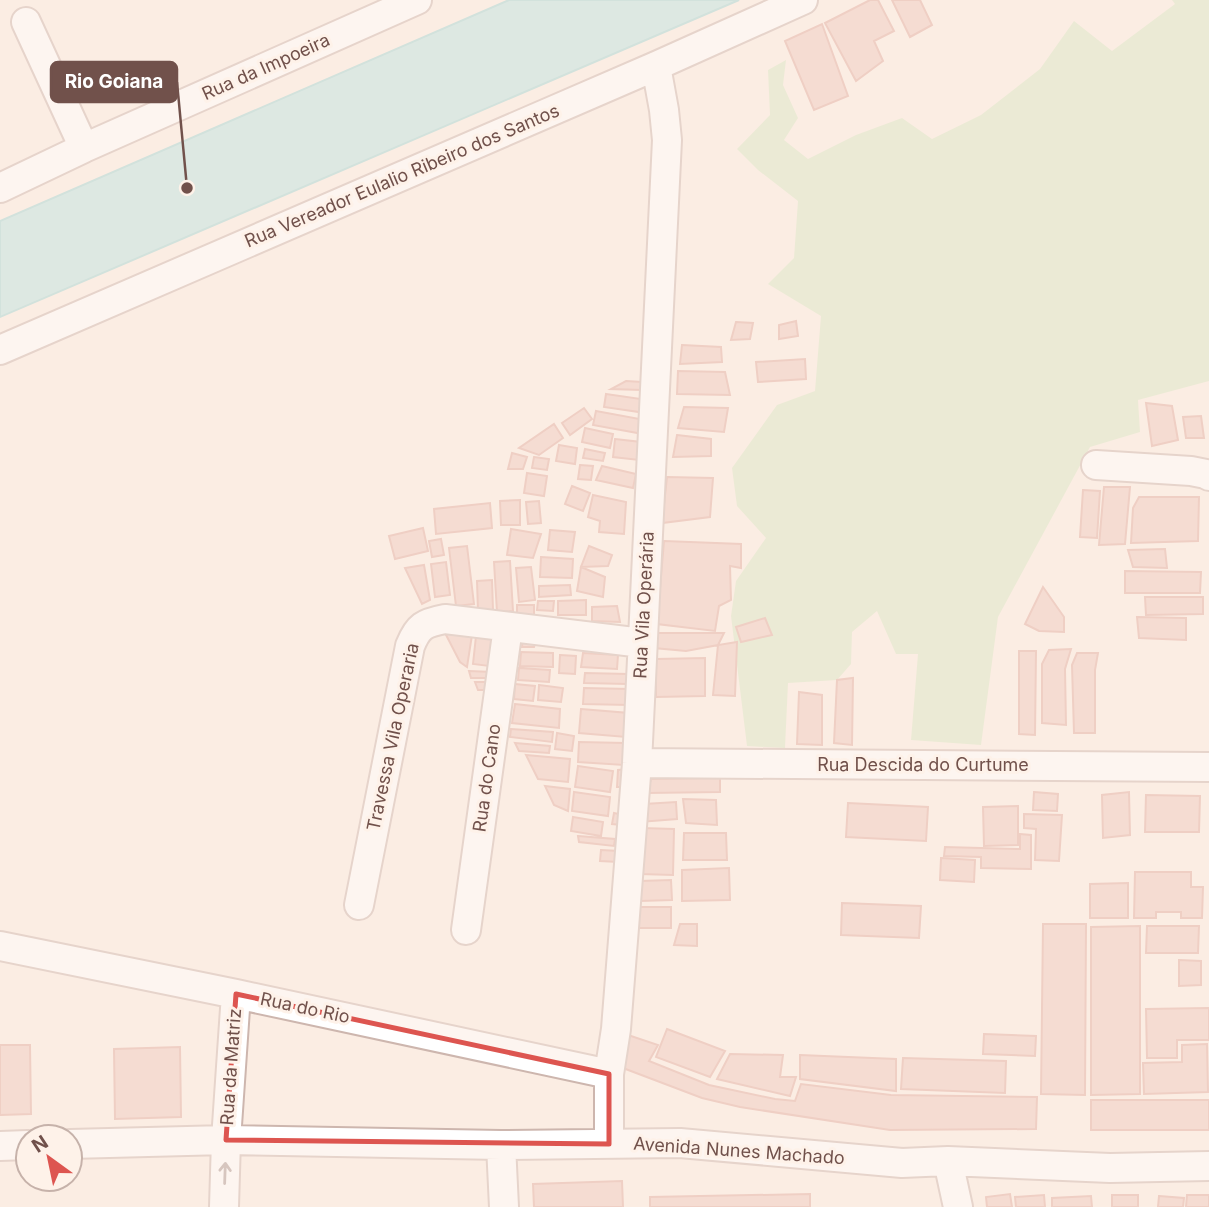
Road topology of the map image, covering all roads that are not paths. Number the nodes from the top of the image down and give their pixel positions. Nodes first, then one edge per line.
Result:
1 (417, 0) edge
2 (803, 0) edge
3 (26, 22) dead end
4 (656, 66) junction
5 (84, 148) junction
6 (0, 188) edge
7 (0, 351) edge
8 (1096, 466) dead end
9 (1209, 476) edge
10 (508, 627) junction
11 (642, 643) junction
12 (636, 763) junction
13 (1209, 767) edge
14 (359, 905) dead end
15 (466, 930) dead end
16 (0, 946) edge
17 (236, 993) junction
18 (609, 1074) junction
19 (226, 1140) junction
20 (84, 1144) edge
21 (609, 1144) junction
22 (501, 1145) junction
23 (948, 1161) junction
24 (1209, 1166) edge
25 (224, 1207) edge
26 (504, 1207) edge
27 (958, 1207) edge

1 - 5 street, Rua da Impoeira
2 - 4 street, Rua Vereador Eulalio Ribeiro dos Santos
3 - 5 street
4 - 7 street, Rua Vereador Eulalio Ribeiro dos Santos
4 - 11 street, Rua Vila Operária
5 - 6 street, Rua da Impoeira
8 - 9 street
10 - 11 street, Travessa Vila Operaria
10 - 14 street, Travessa Vila Operaria
10 - 15 street, Rua do Cano
11 - 12 street, Rua Vila Operária
12 - 13 street, Rua Descida do Curtume
12 - 18 street, Rua Vila Operária
16 - 17 street, Rua do Rio
17 - 18 street, Rua do Rio
17 - 19 street, Rua da Matriz
18 - 21 street, Rua Vila Operária
19 - 20 street, Avenida Nunes Machado
19 - 22 street, Avenida Nunes Machado
25 -> 19 street, Rua da Matriz
21 - 22 street, Avenida Nunes Machado
21 - 23 street, Avenida Nunes Machado
22 - 26 street
23 - 24 street, Avenida Nunes Machado
23 - 27 street

